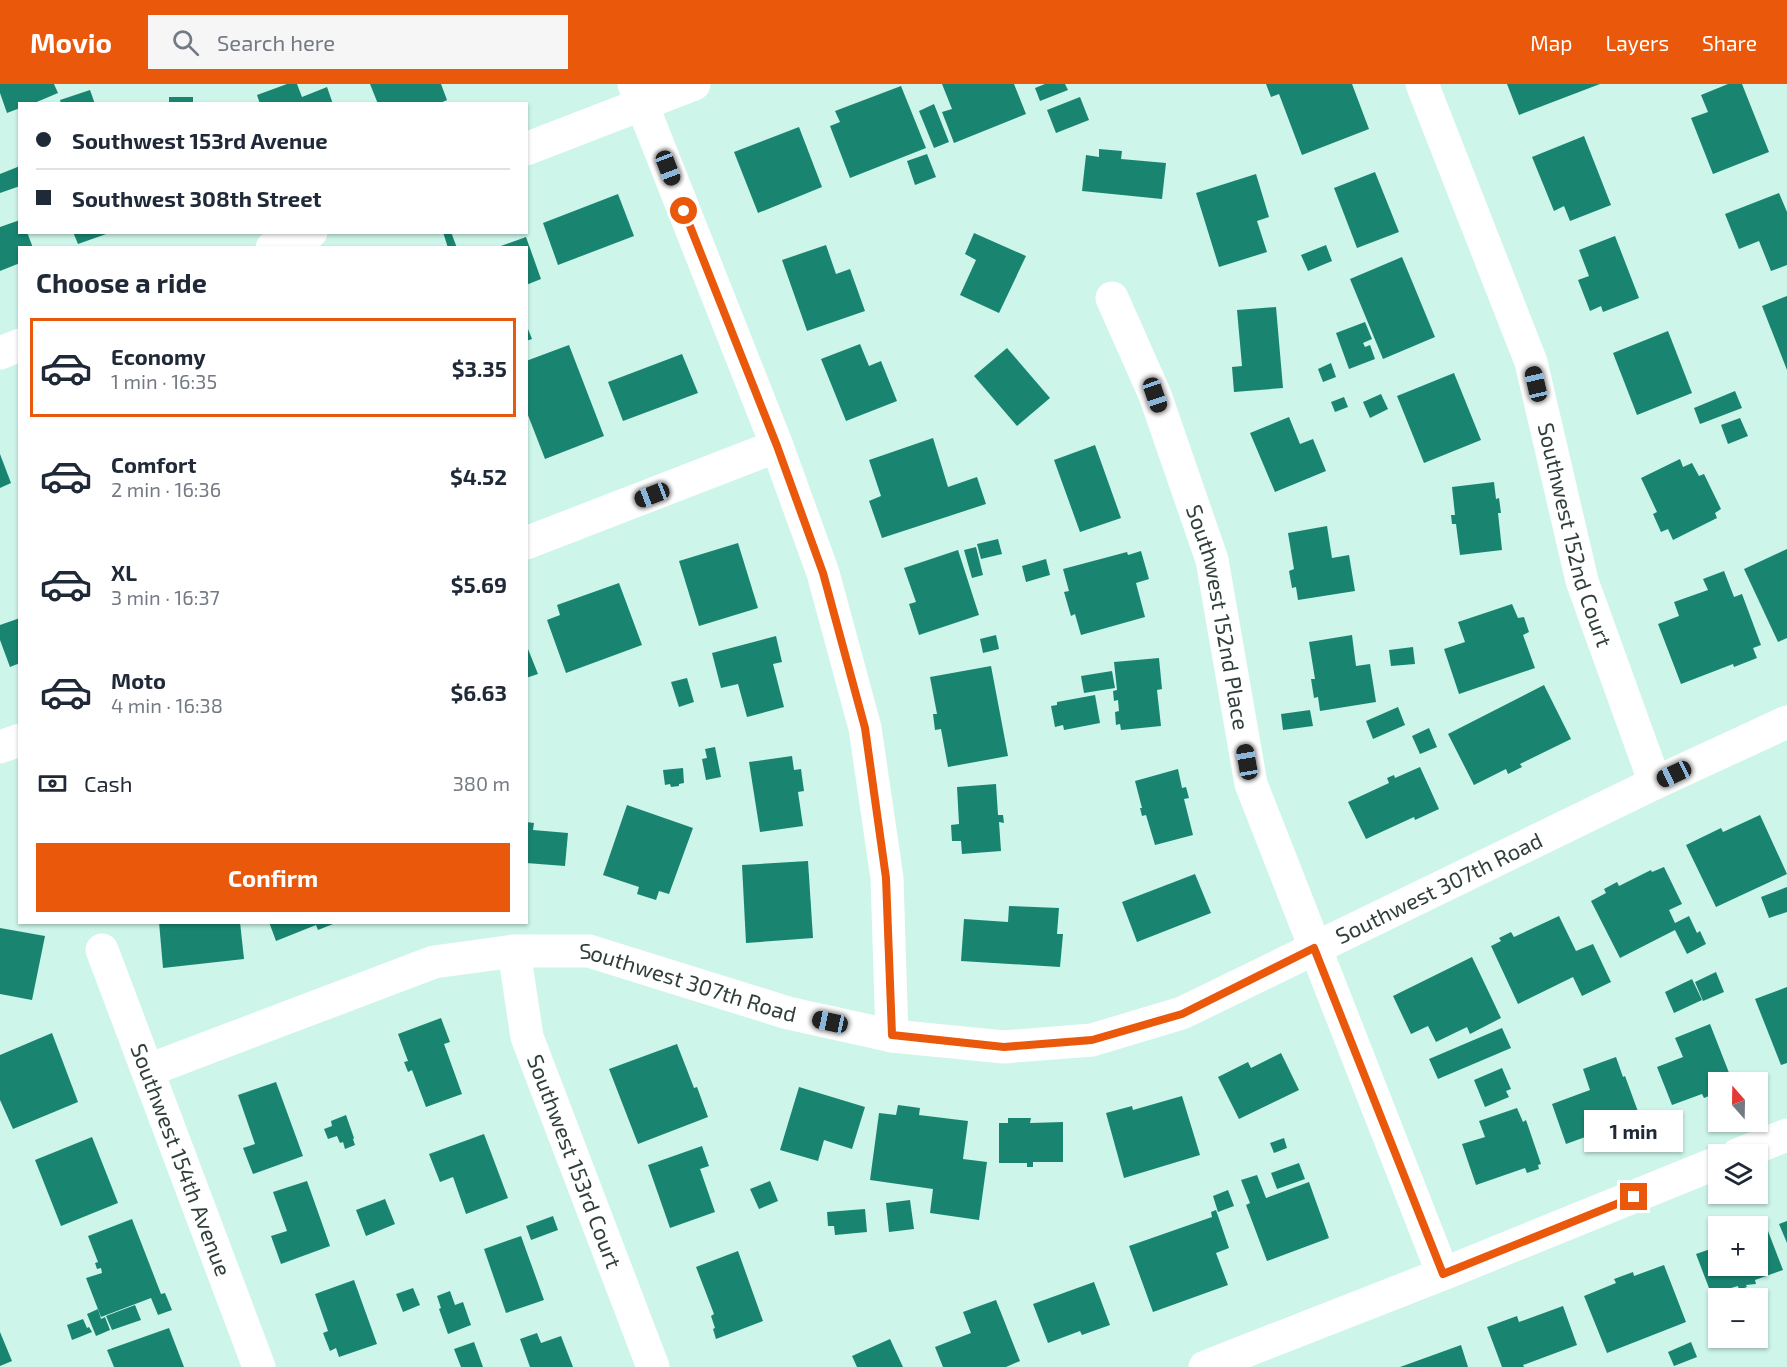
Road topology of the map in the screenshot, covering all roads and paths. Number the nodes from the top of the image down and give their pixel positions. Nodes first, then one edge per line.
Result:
1 (694, 84) edge
2 (1422, 84) edge
3 (638, 94) edge
4 (528, 148) edge
5 (306, 234) edge
6 (277, 246) edge
7 (1112, 298) dead end
8 (18, 346) edge
9 (0, 353) edge
10 (777, 446) junction
11 (528, 542) edge
12 (1787, 722) edge
13 (18, 741) edge
14 (0, 747) edge
15 (1655, 783) junction
16 (1314, 948) junction
17 (102, 950) dead end
18 (514, 951) junction
19 (892, 1035) junction
20 (149, 1070) junction
21 (1787, 1135) edge
22 (1764, 1144) edge
23 (1708, 1166) edge
24 (1443, 1274) junction
25 (259, 1367) edge
26 (653, 1367) edge
27 (1205, 1367) edge

1 - 3 street
2 - 15 street, Southwest 152nd Court
3 - 4 street
3 - 10 street
5 - 6 street
7 - 16 street, Southwest 152nd Place
8 - 9 street
10 - 11 street
10 - 19 street
12 - 15 street, Southwest 307th Road
13 - 14 street
15 - 16 street, Southwest 307th Road
16 - 19 street, Southwest 307th Road
16 - 24 street, Southwest 152nd Place
17 - 20 street, Southwest 154th Avenue
18 - 19 street, Southwest 307th Road
18 - 20 street, Southwest 307th Road
18 - 26 street, Southwest 153rd Court
20 - 25 street, Southwest 154th Avenue
21 - 22 street
23 - 24 street
24 - 27 street

